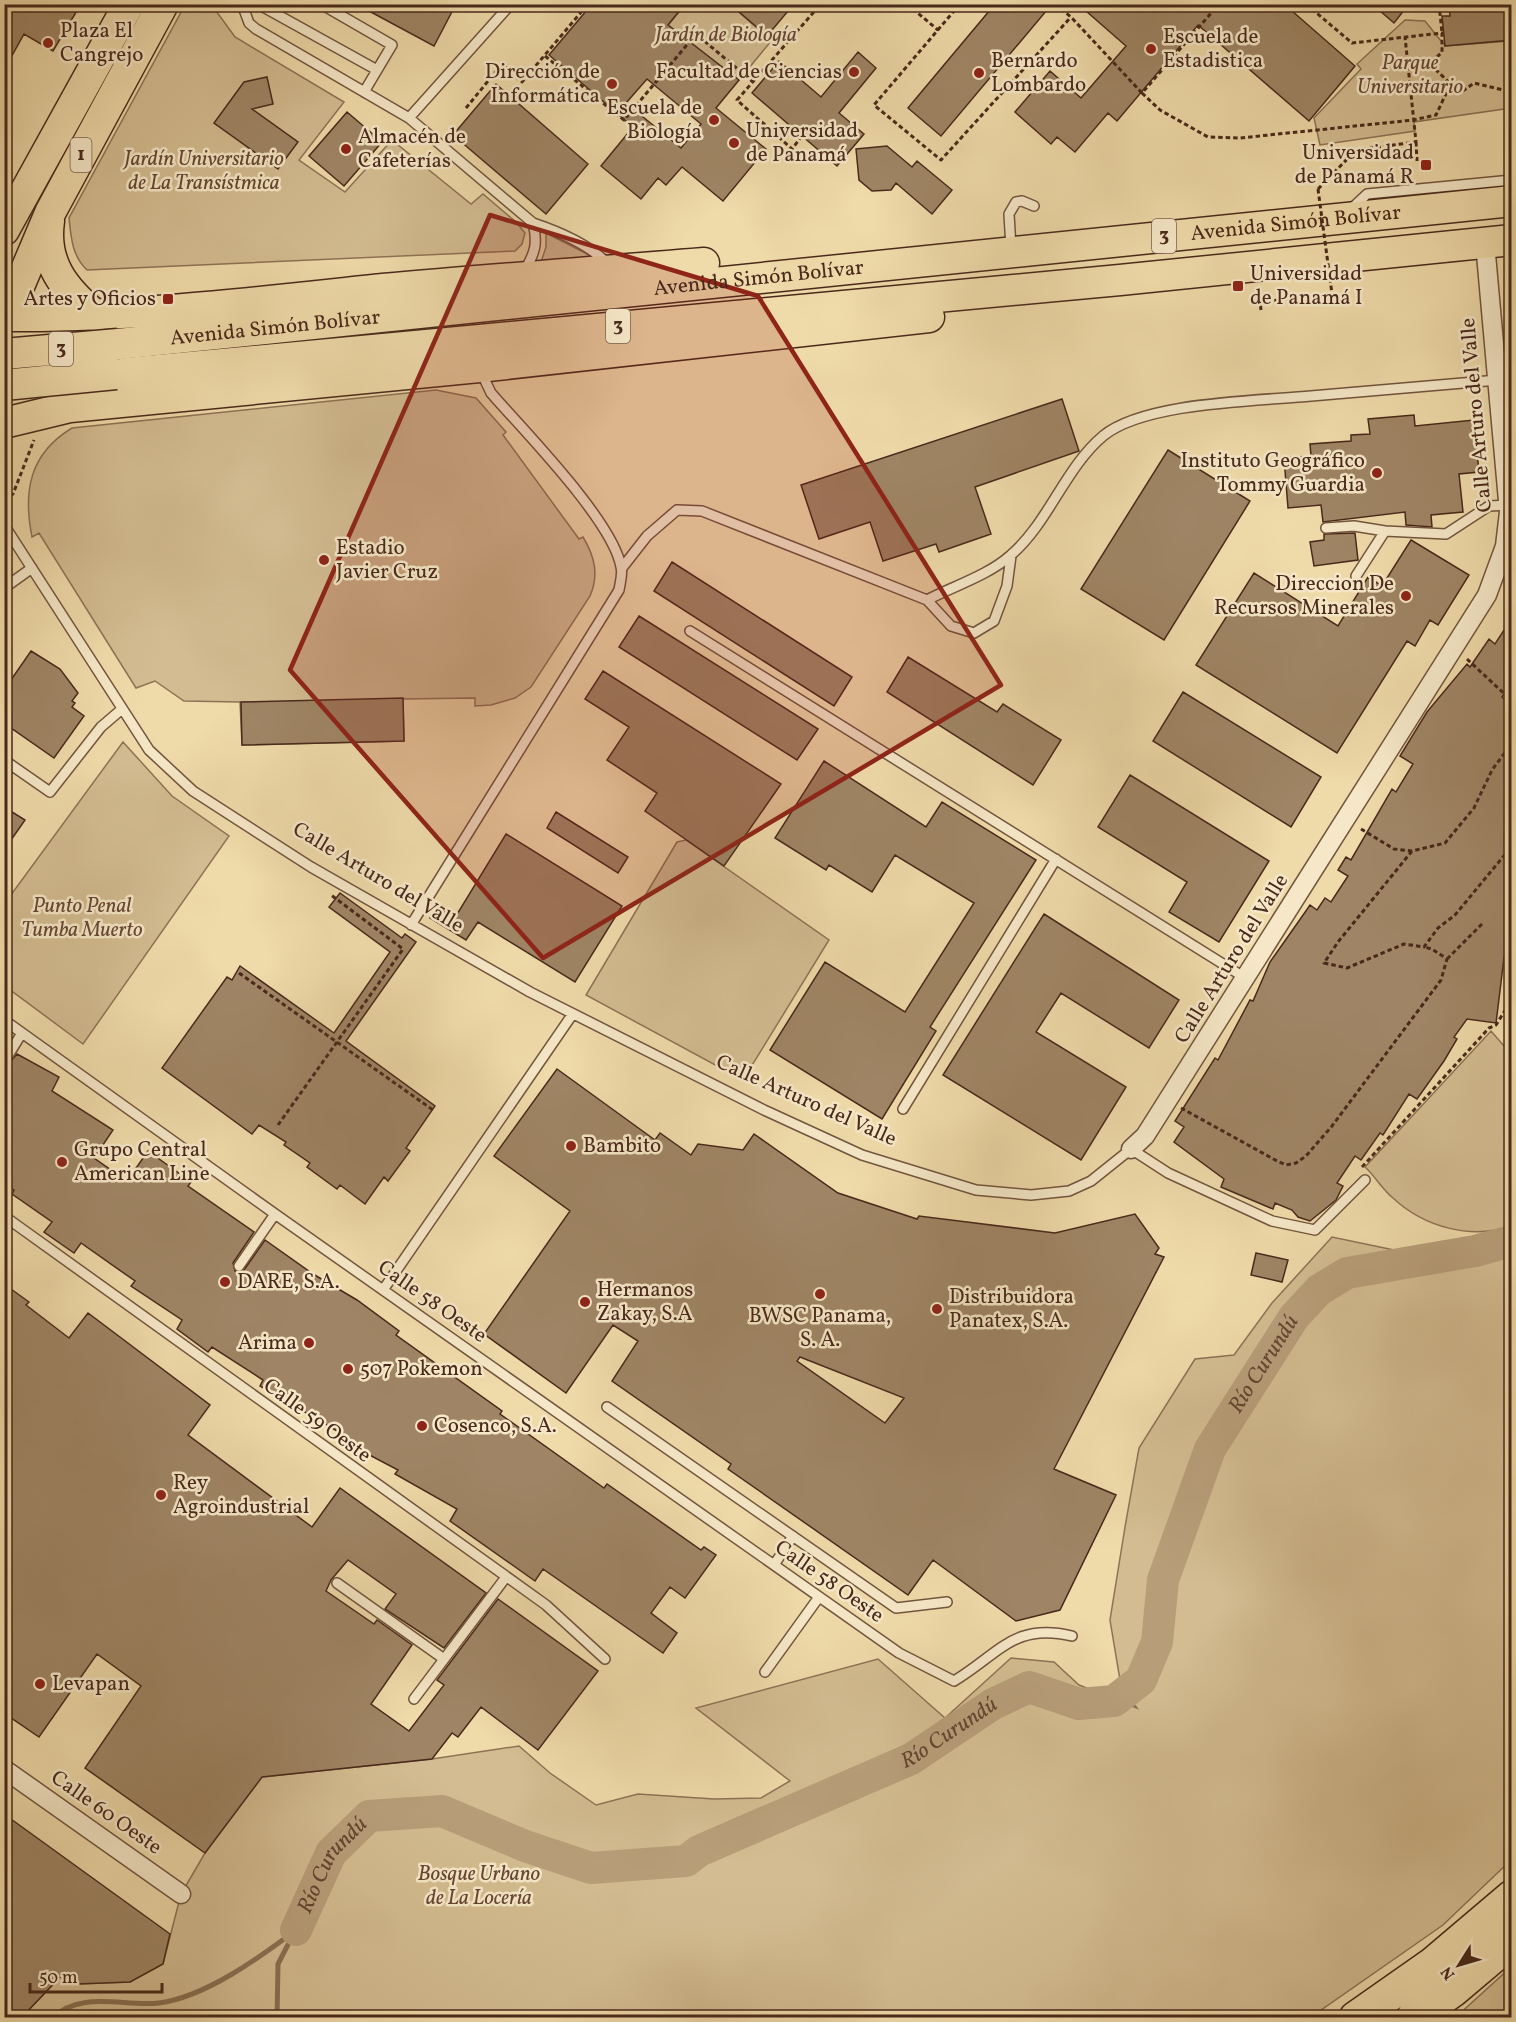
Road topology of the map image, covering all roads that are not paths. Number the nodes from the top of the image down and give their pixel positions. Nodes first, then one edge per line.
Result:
1 (163, 4) edge
2 (242, 4) edge
3 (258, 4) edge
4 (321, 4) edge
5 (511, 4) edge
6 (127, 5) edge
7 (377, 70) junction
8 (364, 92) junction
9 (409, 118) junction
10 (1512, 180) edge
11 (1512, 201) edge
12 (1034, 206) dead end
13 (50, 213) junction
14 (1337, 220) junction
15 (532, 223) junction
16 (4, 230) edge
17 (1498, 241) edge
18 (1011, 251) junction
19 (614, 271) junction
20 (816, 272) junction
21 (521, 276) junction
22 (1120, 280) junction
23 (8, 310) edge
24 (94, 315) junction
25 (4, 354) edge
26 (479, 367) junction
27 (1498, 380) junction
28 (4, 387) edge
29 (70, 407) junction
30 (4, 423) edge
31 (1510, 499) edge
32 (4, 525) edge
33 (1326, 528) dead end
34 (1385, 531) junction
35 (1011, 556) junction
36 (32, 568) junction
37 (622, 568) junction
38 (4, 575) edge
39 (1356, 576) dead end
40 (8, 586) edge
41 (927, 600) junction
42 (690, 631) dead end
43 (122, 709) junction
44 (4, 760) edge
45 (1056, 860) junction
46 (411, 926) junction
47 (1246, 979) junction
48 (572, 1015) junction
49 (4, 1020) edge
50 (22, 1033) junction
51 (4, 1062) edge
52 (903, 1109) dead end
53 (1131, 1149) junction
54 (1365, 1180) road end
55 (275, 1214) junction
56 (4, 1216) edge
57 (239, 1266) dead end
58 (383, 1290) junction
59 (608, 1407) dead end
60 (793, 1536) junction
61 (774, 1565) junction
62 (506, 1577) junction
63 (337, 1583) dead end
64 (819, 1597) junction
65 (947, 1602) dead end
66 (1072, 1636) dead end
67 (444, 1659) junction
68 (605, 1659) dead end
69 (765, 1672) dead end
70 (414, 1699) dead end
71 (4, 1769) edge
72 (181, 1894) dead end
73 (1512, 1897) edge
74 (1512, 1940) edge
75 (1356, 2018) edge
76 (1413, 2018) edge

1 - 13 main road, 1
2 - 8 lane
3 - 7 lane
4 - 7 lane
5 - 9 lane
6 - 16 main road, 1
7 - 8 lane
8 - 9 lane
9 - 15 lane
10 - 14 lane
11 - 14 main road, Avenida Simón Bolívar / 3
12 - 18 lane
13 - 23 main road, 1
13 - 24 main road
14 - 18 main road, Avenida Simón Bolívar / 3
15 - 19 lane
15 - 21 lane
17 - 22 main road, Avenida Simón Bolívar / 3
17 - 27 street, Calle Arturo del Valle
18 - 20 main road, Avenida Simón Bolívar / 3
19 - 20 main road
19 - 21 main road
20 - 25 main road, Avenida Simón Bolívar / 3, bridge
21 - 24 main road
22 - 26 main road
22 - 28 main road, Avenida Simón Bolívar / 3, bridge
23 - 24 main road
23 - 28 main road, 1
24 - 29 main road
26 - 29 main road
26 - 37 lane
27 - 31 street, Calle Arturo del Valle
27 - 35 lane
29 - 30 main road
31 - 34 lane
31 - 47 street, Calle Arturo del Valle
32 - 36 lane, Calle Arturo del Valle
33 - 34 lane
34 - 39 lane
35 - 41 lane
35 - 41 lane
36 - 40 lane
36 - 43 lane, Calle Arturo del Valle
37 - 41 lane
37 - 46 lane
38 - 40 lane
42 - 45 lane
43 - 44 lane
43 - 46 lane, Calle Arturo del Valle
45 - 47 lane
45 - 52 lane
46 - 48 lane, Calle Arturo del Valle
47 - 53 street, Calle Arturo del Valle
48 - 53 lane, Calle Arturo del Valle
48 - 58 lane
49 - 50 lane, Calle 58 Oeste
50 - 51 lane
50 - 55 lane, Calle 58 Oeste
53 - 54 lane
55 - 57 lane
55 - 58 lane, Calle 58 Oeste
56 - 62 lane, Calle 59 Oeste
58 - 61 lane, Calle 58 Oeste
59 - 60 lane
60 - 61 lane
60 - 65 lane
61 - 64 lane, Calle 58 Oeste
62 - 67 lane
62 - 68 lane, Calle 59 Oeste
63 - 67 lane
64 - 66 lane, Calle 58 Oeste
64 - 69 lane
67 - 70 lane
71 - 72 street, Calle 60 Oeste
73 - 75 highway
74 - 76 highway

